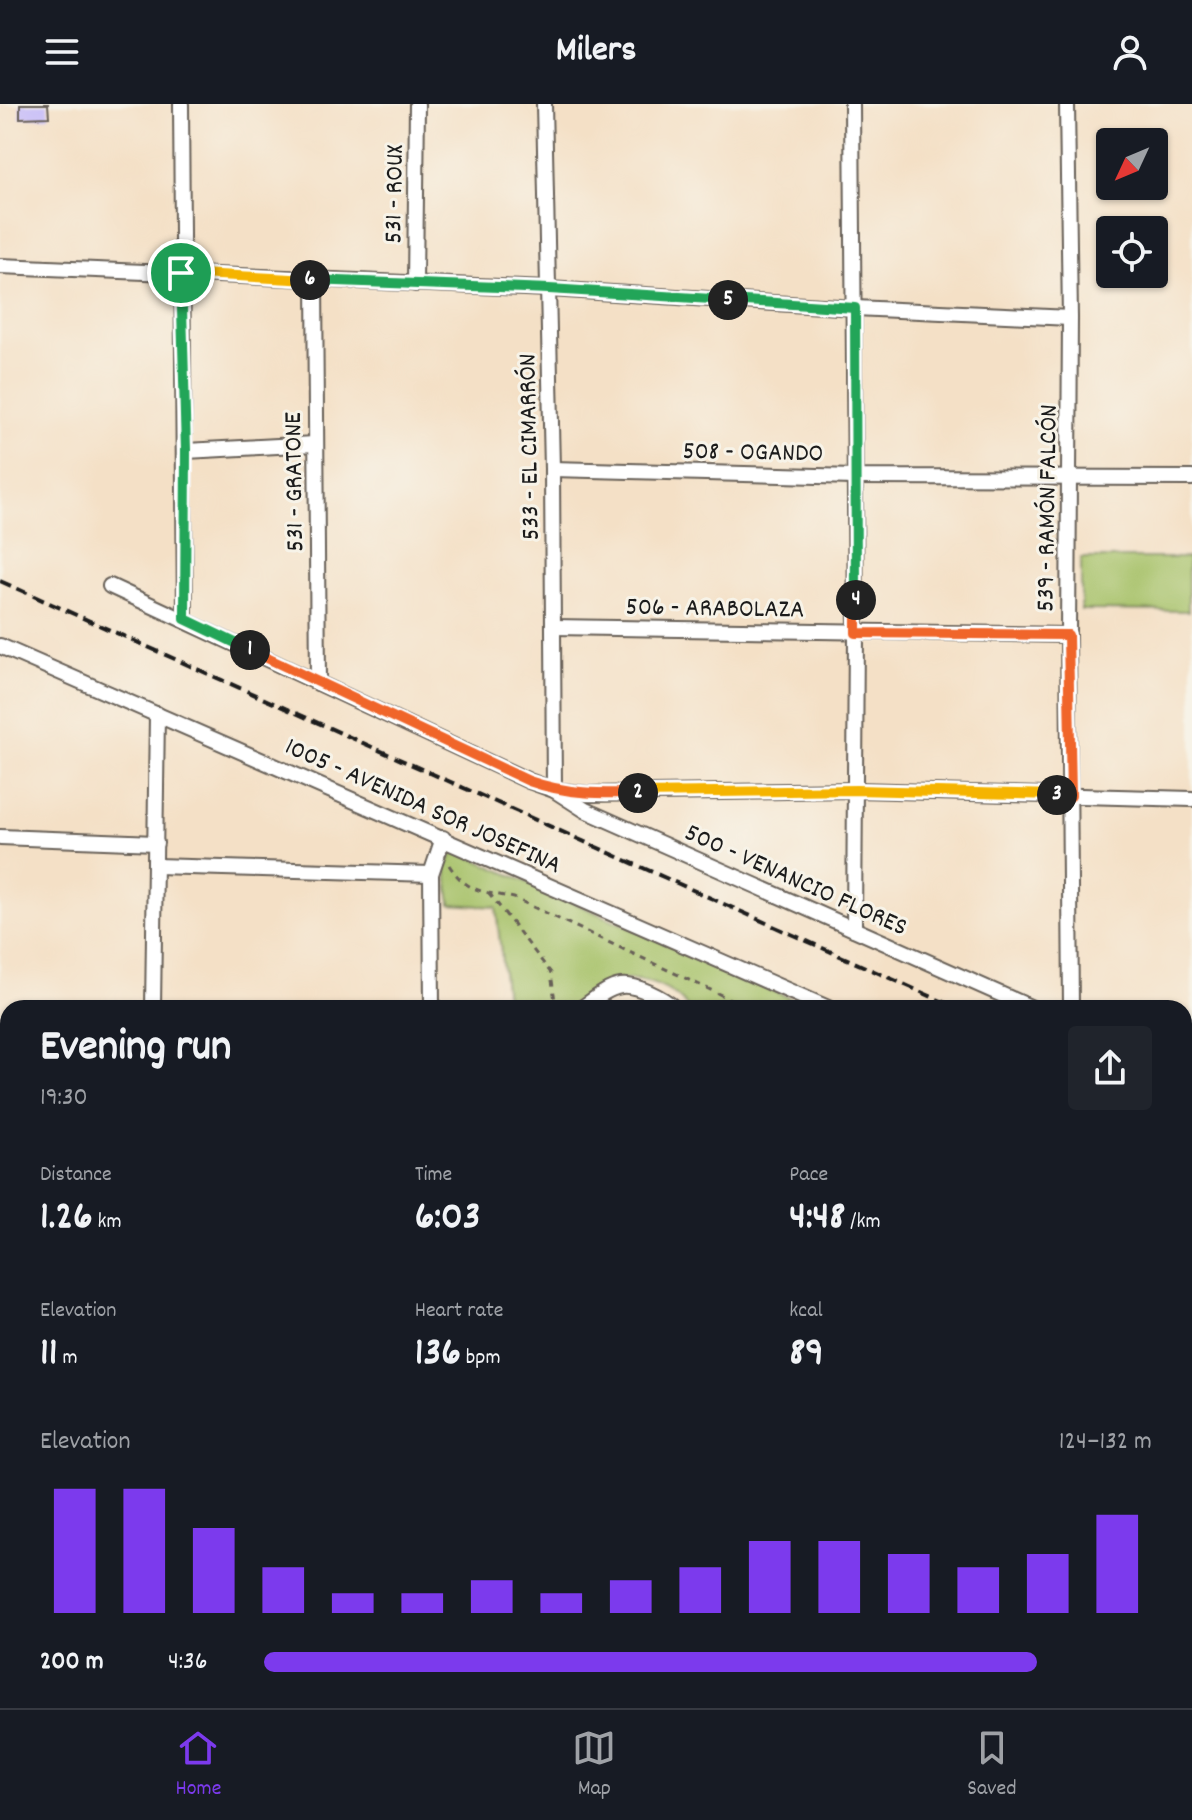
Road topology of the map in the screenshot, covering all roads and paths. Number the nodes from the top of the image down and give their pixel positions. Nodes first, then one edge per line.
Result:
1 (181, 104) edge
2 (417, 104) edge
3 (544, 104) edge
4 (852, 104) edge
5 (1067, 104) edge
6 (0, 266) edge
7 (181, 273) junction
8 (315, 280) junction
9 (415, 284) junction
10 (549, 289) junction
11 (855, 308) junction
12 (1070, 318) junction
13 (315, 444) junction
14 (186, 451) junction
15 (552, 469) junction
16 (854, 477) junction
17 (1192, 478) edge
18 (1070, 479) junction
19 (110, 586) dead end
20 (185, 619) junction
21 (553, 627) junction
22 (856, 633) junction
23 (1068, 635) junction
24 (0, 646) edge
25 (318, 683) junction
26 (157, 714) junction
27 (554, 790) junction
28 (856, 790) junction
29 (1071, 796) junction
30 (1192, 799) edge
31 (0, 837) edge
32 (156, 843) junction
33 (441, 844) junction
34 (156, 866) junction
35 (431, 874) junction
36 (489, 892) junction
37 (854, 929) junction
38 (153, 1000) edge
39 (432, 1000) edge
40 (555, 1000) edge
41 (594, 1000) edge
42 (661, 1000) edge
43 (732, 1000) edge
44 (806, 1000) edge
45 (1014, 1000) edge
46 (1071, 1000) edge

1 - 7 street
2 - 9 street, 531 - ROUX
3 - 10 street, 533 - EL CIMARRÓN
4 - 11 street
5 - 12 street, 539 - RAMÓN FALCÓN
6 - 7 street
7 - 8 street
7 - 14 street
8 - 9 street
8 - 13 street, 531 - GRATONE
9 - 10 street
10 - 11 street
10 - 15 street, 533 - EL CIMARRÓN
11 - 12 street
11 - 16 street
12 - 18 street, 539 - RAMÓN FALCÓN
13 - 14 street
13 - 25 street, 531 - GRATONE
14 - 20 street
15 - 16 street, 508 - OGANDO
15 - 21 street, 533 - EL CIMARRÓN
16 - 18 street, 508 - OGANDO
16 - 22 street
17 - 18 street, 508 - OGANDO
18 - 23 street, 539 - RAMÓN FALCÓN
19 - 20 street, 500 - VENANCIO FLORES
20 - 25 street, 500 - VENANCIO FLORES
21 - 22 street, 506 - ARABOLAZA
21 - 27 street, 533 - EL CIMARRÓN
22 - 23 street, 506 - ARABOLAZA
22 - 28 street
23 - 29 street, 539 - RAMÓN FALCÓN
24 - 26 street, 1005 - AVENIDA SOR JOSEFINA
25 - 27 street, 500 - VENANCIO FLORES
26 - 32 street
26 - 33 street, 1005 - AVENIDA SOR JOSEFINA
27 - 28 street
27 - 37 street, 500 - VENANCIO FLORES
28 - 29 street
28 - 37 street
29 - 30 street
29 - 46 street, 539 - RAMÓN FALCÓN
31 - 32 street
32 - 34 street
33 - 35 street
33 - 36 path
33 - 44 street, 1005 - AVENIDA SOR JOSEFINA
34 - 35 street
34 - 38 street
35 - 39 street
36 - 40 path
36 - 43 path
37 - 45 street, 500 - VENANCIO FLORES
41 - 42 street

